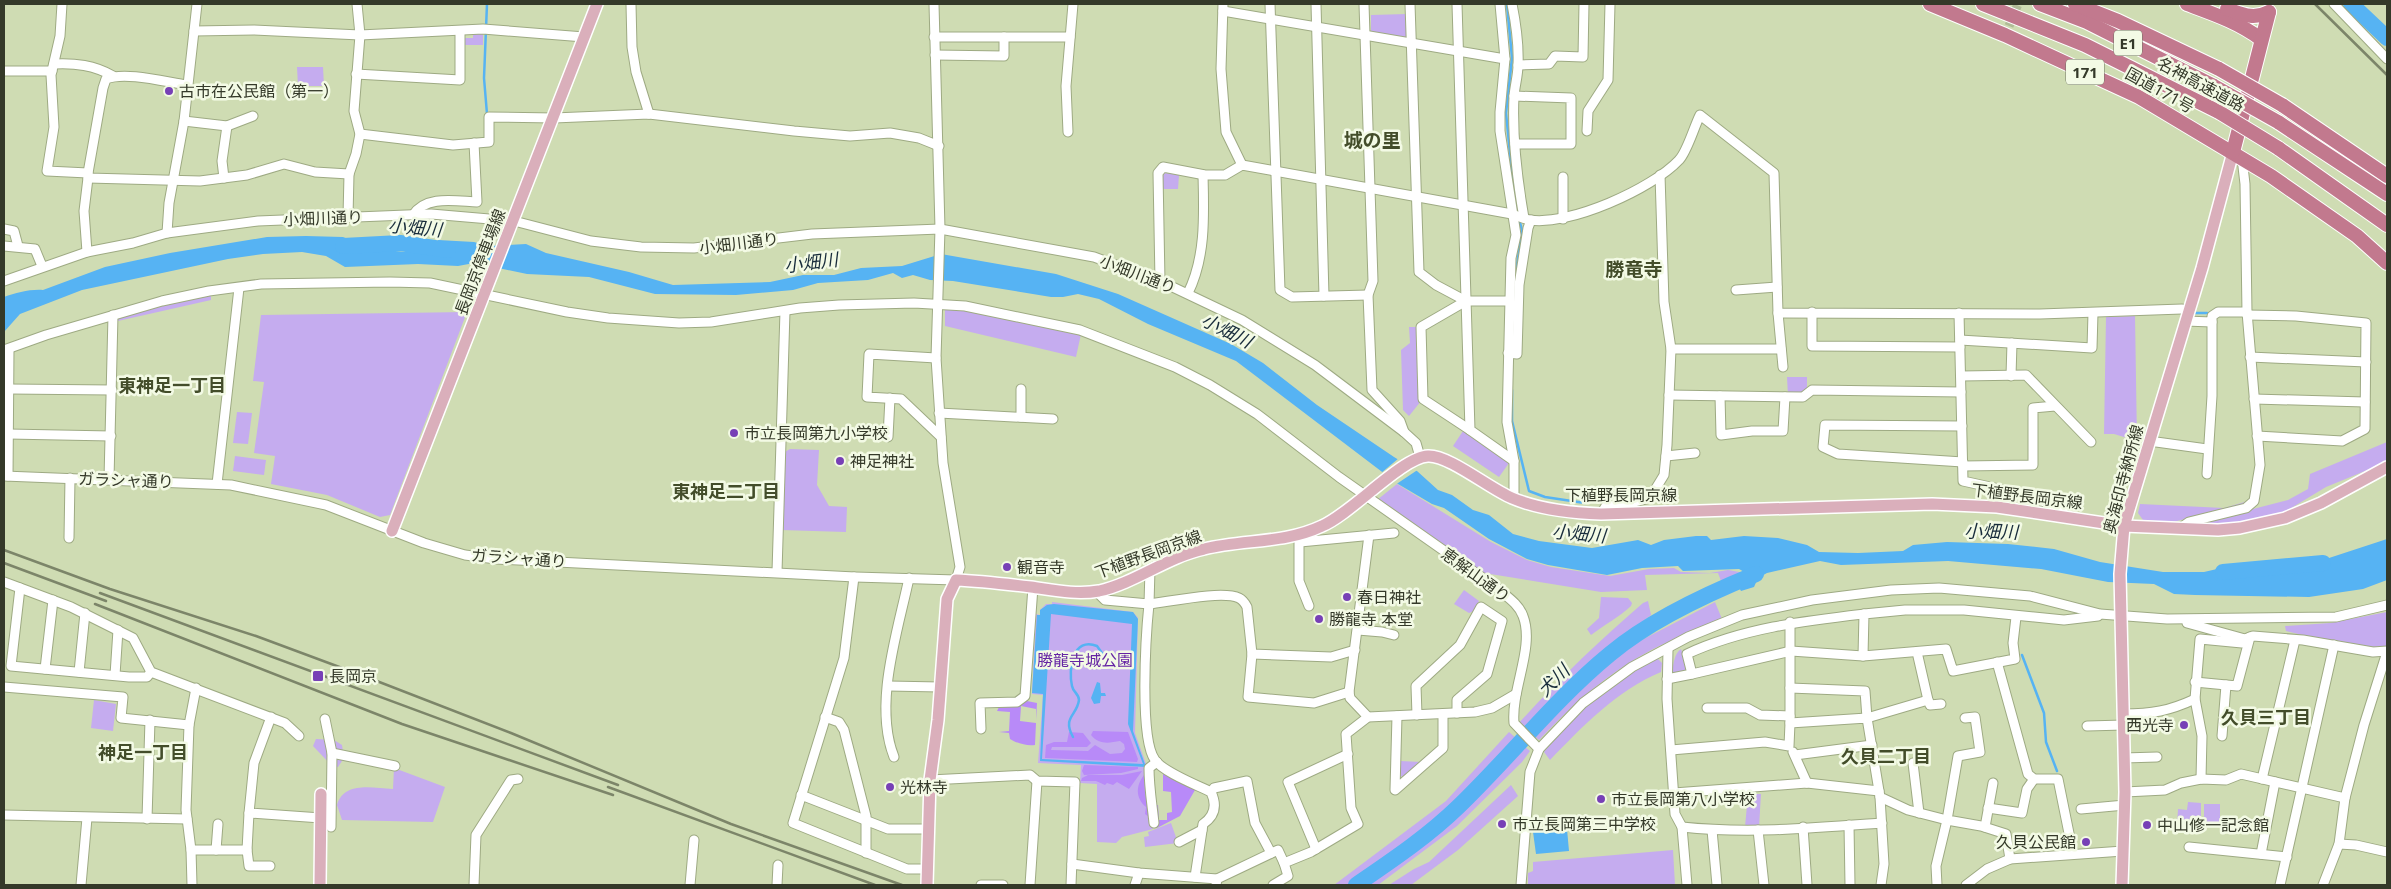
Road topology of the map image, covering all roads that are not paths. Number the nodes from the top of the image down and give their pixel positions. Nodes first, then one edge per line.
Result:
1 (62, 4) edge
2 (197, 4) edge
3 (357, 4) edge
4 (598, 4) edge
5 (631, 4) edge
6 (934, 4) edge
7 (1074, 4) edge
8 (1270, 4) edge
9 (1316, 4) edge
10 (1364, 4) edge
11 (1410, 4) edge
12 (1457, 4) edge
13 (1500, 4) edge
14 (1512, 4) edge
15 (1584, 4) edge
16 (1610, 4) edge
17 (1930, 4) edge
18 (1983, 4) edge
19 (2040, 4) edge
20 (2074, 4) edge
21 (2187, 4) edge
22 (2210, 4) edge
23 (2334, 4) edge
24 (2234, 7) edge
25 (1223, 8) edge
26 (2270, 8) edge
27 (1270, 19) junction
28 (1317, 27) junction
29 (194, 31) junction
30 (460, 31) junction
31 (360, 35) junction
32 (1365, 35) junction
33 (584, 37) junction
34 (1004, 37) junction
35 (1070, 37) junction
36 (934, 38) junction
37 (2261, 39) junction
38 (1411, 43) junction
39 (1457, 51) junction
40 (935, 55) junction
41 (1505, 59) junction
42 (2387, 59) edge
43 (1518, 66) junction
44 (53, 68) junction
45 (4, 71) edge
46 (356, 74) junction
47 (113, 76) junction
48 (187, 85) junction
49 (1514, 96) junction
50 (649, 114) junction
51 (253, 116) dead end
52 (554, 118) junction
53 (184, 121) junction
54 (227, 126) junction
55 (1587, 131) dead end
56 (1068, 132) dead end
57 (360, 134) junction
58 (474, 143) junction
59 (1515, 144) junction
60 (940, 146) junction
61 (2238, 155) junction
62 (1242, 165) junction
63 (1277, 172) junction
64 (349, 174) junction
65 (88, 175) junction
66 (1203, 175) junction
67 (1660, 175) junction
68 (2387, 176) edge
69 (1562, 177) dead end
70 (224, 178) junction
71 (173, 180) junction
72 (1322, 180) junction
73 (1370, 188) junction
74 (2387, 194) edge
75 (1417, 197) junction
76 (1463, 205) junction
77 (1512, 214) junction
78 (413, 215) junction
79 (348, 217) junction
80 (1528, 219) junction
81 (1563, 219) junction
82 (512, 224) junction
83 (2387, 225) edge
84 (4, 229) edge
85 (940, 229) junction
86 (167, 233) junction
87 (4, 246) edge
88 (18, 246) junction
89 (87, 252) junction
90 (2387, 264) edge
91 (42, 266) junction
92 (4, 281) edge
93 (1160, 281) junction
94 (1776, 287) junction
95 (239, 288) junction
96 (1736, 290) dead end
97 (486, 292) junction
98 (1188, 293) junction
99 (1368, 295) junction
100 (1324, 296) junction
101 (938, 301) junction
102 (1466, 301) junction
103 (1509, 301) junction
104 (2182, 309) dead end
105 (785, 311) junction
106 (1778, 312) junction
107 (1812, 312) junction
108 (1960, 312) junction
109 (2092, 313) junction
110 (2247, 314) junction
111 (113, 315) junction
112 (2185, 321) junction
113 (2212, 322) junction
114 (1960, 343) junction
115 (2012, 343) junction
116 (6, 349) edge
117 (1671, 349) junction
118 (1781, 349) junction
119 (1508, 353) junction
120 (2250, 357) junction
121 (936, 358) junction
122 (2366, 362) junction
123 (1783, 367) dead end
124 (1961, 376) junction
125 (2011, 376) junction
126 (9, 389) junction
127 (1021, 389) dead end
128 (112, 390) junction
129 (1961, 392) junction
130 (1669, 395) junction
131 (1720, 396) junction
132 (1785, 397) junction
133 (890, 398) junction
134 (2254, 398) junction
135 (2365, 402) junction
136 (2055, 406) junction
137 (940, 413) junction
138 (1021, 417) junction
139 (1053, 418) dead end
140 (1962, 426) junction
141 (1470, 430) junction
142 (1404, 432) junction
143 (8, 434) junction
144 (111, 436) junction
145 (2257, 436) junction
146 (888, 437) dead end
147 (941, 437) junction
148 (2149, 441) junction
149 (2091, 442) dead end
150 (2207, 449) junction
151 (1695, 452) dead end
152 (1666, 456) junction
153 (1420, 457) junction
154 (1514, 461) junction
155 (1963, 464) junction
156 (2387, 467) edge
157 (2207, 474) dead end
158 (6, 476) edge
159 (70, 478) junction
160 (109, 479) junction
161 (217, 484) junction
162 (1368, 494) junction
163 (1514, 499) junction
164 (1601, 514) junction
165 (2066, 516) junction
166 (2124, 526) junction
167 (2179, 529) junction
168 (392, 531) junction
169 (1394, 533) dead end
170 (1369, 535) junction
171 (69, 538) dead end
172 (1299, 539) junction
173 (1150, 569) junction
174 (777, 572) junction
175 (854, 577) junction
176 (909, 578) junction
177 (956, 580) junction
178 (4, 582) edge
179 (1032, 587) junction
180 (20, 588) junction
181 (1096, 591) junction
182 (53, 600) junction
183 (1149, 604) junction
184 (2387, 605) edge
185 (1309, 606) dead end
186 (2121, 611) junction
187 (85, 613) junction
188 (1864, 614) junction
189 (2100, 614) junction
190 (2016, 617) junction
191 (2179, 620) junction
192 (1790, 622) junction
193 (118, 630) junction
194 (1358, 630) junction
195 (1394, 636) dead end
196 (2247, 638) junction
197 (2295, 640) junction
198 (2334, 645) junction
199 (1668, 649) junction
200 (1355, 650) junction
201 (1791, 651) junction
202 (1917, 652) junction
203 (2387, 652) edge
204 (1252, 654) junction
205 (1863, 656) junction
206 (1997, 662) junction
207 (45, 669) junction
208 (79, 672) junction
209 (151, 672) junction
210 (1692, 674) junction
211 (114, 675) junction
212 (1667, 679) junction
213 (2195, 682) junction
214 (2226, 685) junction
215 (888, 686) junction
216 (940, 687) junction
217 (4, 688) edge
218 (196, 688) junction
219 (1790, 688) junction
220 (1350, 692) junction
221 (1516, 694) junction
222 (2195, 699) junction
223 (1928, 700) junction
224 (1941, 704) dead end
225 (1707, 708) dead end
226 (1457, 713) junction
227 (1443, 714) junction
228 (1417, 715) junction
229 (1397, 716) junction
230 (271, 717) junction
231 (825, 717) junction
232 (1368, 717) junction
233 (1867, 718) junction
234 (1965, 718) dead end
235 (325, 719) dead end
236 (1790, 719) junction
237 (2124, 719) junction
238 (150, 720) junction
239 (189, 725) junction
240 (2087, 726) dead end
241 (980, 729) dead end
242 (299, 736) dead end
243 (2222, 736) dead end
244 (1872, 745) junction
245 (1789, 746) junction
246 (1538, 747) junction
247 (1671, 750) junction
248 (332, 752) junction
249 (1348, 754) junction
250 (1795, 755) junction
251 (894, 757) dead end
252 (2157, 757) dead end
253 (2124, 758) junction
254 (1157, 762) junction
255 (1913, 763) dead end
256 (394, 766) dead end
257 (2262, 778) junction
258 (518, 779) dead end
259 (2034, 779) junction
260 (930, 780) junction
261 (2201, 780) junction
262 (1037, 782) junction
263 (2275, 782) junction
264 (1807, 783) junction
265 (1993, 783) dead end
266 (2302, 788) junction
267 (1211, 792) junction
268 (2125, 792) junction
269 (1674, 793) junction
270 (321, 794) dead end
271 (1880, 794) junction
272 (801, 795) junction
273 (2345, 798) junction
274 (2125, 805) junction
275 (1988, 808) junction
276 (2081, 809) dead end
277 (248, 813) junction
278 (1919, 813) junction
279 (4, 815) edge
280 (87, 818) junction
281 (321, 818) junction
282 (147, 819) junction
283 (188, 819) junction
284 (866, 820) junction
285 (1947, 820) junction
286 (1154, 823) dead end
287 (1882, 823) junction
288 (218, 824) dead end
289 (1849, 825) junction
290 (331, 827) dead end
291 (1682, 827) junction
292 (1803, 827) junction
293 (1985, 827) junction
294 (929, 829) junction
295 (1202, 830) junction
296 (1712, 830) junction
297 (1758, 830) junction
298 (694, 840) dead end
299 (1179, 842) dead end
300 (2339, 844) junction
301 (2188, 847) dead end
302 (1316, 849) junction
303 (191, 850) junction
304 (216, 850) junction
305 (246, 850) junction
306 (2124, 852) junction
307 (2387, 852) edge
308 (866, 853) junction
309 (1271, 853) junction
310 (2073, 853) junction
311 (2260, 854) junction
312 (2287, 857) junction
313 (2010, 859) junction
314 (1072, 864) junction
315 (1284, 864) junction
316 (778, 865) dead end
317 (270, 866) dead end
318 (927, 869) junction
319 (1139, 873) junction
320 (1195, 877) junction
321 (1180, 881) edge
322 (1217, 882) edge
323 (81, 885) edge
324 (192, 885) edge
325 (320, 885) edge
326 (474, 885) edge
327 (690, 885) edge
328 (777, 885) edge
329 (929, 885) edge
330 (981, 885) edge
331 (1003, 885) edge
332 (1030, 885) edge
333 (1071, 885) edge
334 (1136, 885) edge
335 (1274, 885) edge
336 (1521, 885) edge
337 (1687, 885) edge
338 (1717, 885) edge
339 (1764, 885) edge
340 (1807, 885) edge
341 (1850, 885) edge
342 (1881, 885) edge
343 (1937, 885) edge
344 (1966, 885) edge
345 (2122, 885) edge
346 (2280, 885) edge
347 (2323, 885) edge

1 - 44 street
2 - 29 street
3 - 31 street
4 - 33 main road, 長岡京停車場線
5 - 50 street
6 - 36 street
7 - 35 street
8 - 27 street
9 - 28 street
10 - 32 street
11 - 38 street
12 - 39 street
13 - 41 street
14 - 43 street
15 - 43 street
16 - 55 street
17 - 61 highway, 国道171号 / 171
18 - 83 highway, 名神高速道路 / E1, bridge
19 - 74 highway, 名神高速道路 / E1, bridge
20 - 68 highway, 名神高速道路 / E1, bridge
21 - 37 highway
22 - 24 highway
23 - 42 street
24 - 26 highway
25 - 27 street
25 - 62 street
26 - 37 highway
27 - 28 street
27 - 63 street
28 - 32 street
28 - 72 street
29 - 31 street
29 - 48 street
30 - 31 street
30 - 33 street
30 - 46 street
31 - 46 street
32 - 38 street
32 - 73 street
33 - 52 main road, 長岡京停車場線
34 - 35 street
34 - 36 street
34 - 40 street
35 - 56 street
36 - 40 street
37 - 61 highway
38 - 39 street
38 - 75 street
39 - 41 street
39 - 76 street
40 - 60 street
41 - 77 street
43 - 49 street
44 - 45 street
44 - 47 street
44 - 65 street
46 - 57 street
47 - 48 street
47 - 65 street
48 - 53 street
49 - 59 street
49 - 59 street
50 - 52 street
50 - 60 street
51 - 54 street
52 - 58 street
52 - 82 main road, 長岡京停車場線
53 - 54 street
53 - 71 street
54 - 70 street
57 - 58 street
57 - 64 street
58 - 78 street
59 - 80 street
60 - 85 street
61 - 90 highway, 国道171号 / 171
61 - 110 street
61 - 112 main road, 奥海印寺納所線
62 - 63 street
62 - 66 street
63 - 72 street
63 - 100 street
64 - 70 street
64 - 79 street
65 - 71 street
65 - 89 street
66 - 93 street
66 - 98 street
67 - 81 street
67 - 94 street
67 - 117 street
69 - 81 street
70 - 71 street
71 - 86 street
72 - 73 street
72 - 100 street
73 - 75 street
73 - 99 street
75 - 76 street
75 - 102 street
76 - 77 street
76 - 102 street
77 - 80 street
77 - 103 street
78 - 79 street, 小畑川通り
78 - 82 street, 小畑川通り
79 - 86 street, 小畑川通り
80 - 81 street
80 - 119 street
82 - 85 street, 小畑川通り
82 - 97 main road, 長岡京停車場線
84 - 88 street
85 - 93 street, 小畑川通り
85 - 101 street
86 - 89 street, 小畑川通り
87 - 88 street
88 - 91 street
89 - 91 street, 小畑川通り
91 - 92 street, 小畑川通り
93 - 98 street, 小畑川通り
94 - 96 street
94 - 106 street
95 - 97 street, 恵解山通り
95 - 111 street, 恵解山通り
95 - 161 street
97 - 105 street, 恵解山通り
97 - 168 main road, 長岡京停車場線
98 - 142 street, 小畑川通り
99 - 100 street
99 - 142 street
101 - 105 street, 恵解山通り
101 - 121 street
101 - 162 street, 恵解山通り
102 - 103 street
102 - 141 street
102 - 141 street
103 - 119 street
104 - 109 street
105 - 174 street
106 - 107 street
106 - 118 street
107 - 108 street
107 - 114 street
108 - 109 street
108 - 114 street
109 - 115 street
110 - 113 street
110 - 120 street
110 - 122 street
111 - 116 street, 恵解山通り
111 - 128 street
112 - 113 street
112 - 148 main road, 奥海印寺納所線
113 - 150 street
114 - 115 street
114 - 124 street
115 - 125 street
116 - 126 street
117 - 118 street
117 - 130 street
118 - 123 street
119 - 154 street
120 - 122 street
120 - 134 street
121 - 133 street
121 - 137 street
122 - 135 street
124 - 125 street
124 - 129 street
125 - 136 street
126 - 128 street
126 - 143 street
127 - 138 street
128 - 144 street
129 - 132 street
129 - 140 street
130 - 131 street
130 - 152 street
131 - 132 street
131 - 132 street
133 - 146 street
133 - 147 street
134 - 135 street
134 - 145 street
135 - 145 street
136 - 149 street
136 - 155 street
137 - 138 street
137 - 147 street
138 - 139 street
140 - 155 street
140 - 155 street
141 - 154 street
142 - 153 street, 小畑川通り
143 - 144 street
143 - 158 street
144 - 160 street
145 - 167 street
147 - 177 street
148 - 150 street
148 - 166 main road, 奥海印寺納所線
150 - 157 street
151 - 152 street
152 - 164 street
153 - 162 main road, 下植野長岡京線
153 - 163 main road, 下植野長岡京線
154 - 163 street
155 - 165 street
156 - 167 main road, 下植野長岡京線
158 - 159 street, ガラシャ通り
159 - 160 street, ガラシャ通り
159 - 171 street
160 - 161 street, ガラシャ通り
161 - 168 street, ガラシャ通り
162 - 172 main road, 下植野長岡京線
162 - 221 street, 恵解山通り
163 - 164 main road, 下植野長岡京線
164 - 165 main road, 下植野長岡京線
165 - 166 main road, 下植野長岡京線
166 - 167 main road, 下植野長岡京線
166 - 186 main road, 奥海印寺納所線
168 - 174 street, ガラシャ通り
169 - 170 street
170 - 172 street
170 - 194 street
172 - 173 main road, 下植野長岡京線
172 - 185 street
173 - 181 main road, 下植野長岡京線
173 - 183 street
174 - 175 street, ガラシャ通り
175 - 176 street, ガラシャ通り
175 - 231 street
176 - 177 street, ガラシャ通り
176 - 215 street
177 - 179 main road, 下植野長岡京線
177 - 216 main road
178 - 180 street
179 - 181 main road, 下植野長岡京線
179 - 241 street
180 - 182 street
180 - 207 street
181 - 183 street
182 - 187 street
182 - 207 street
183 - 204 street
183 - 254 street
184 - 191 street
186 - 189 street
186 - 191 street
186 - 237 main road, 奥海印寺納所線
187 - 193 street
187 - 208 street
188 - 190 street
188 - 192 street
188 - 205 street
189 - 190 street
189 - 199 street
190 - 206 street
191 - 196 street
192 - 201 street
192 - 210 street
193 - 209 street
193 - 211 street
194 - 195 street
194 - 200 street
196 - 197 street
196 - 213 street
196 - 214 street
197 - 198 street
197 - 257 street
198 - 203 street
198 - 266 street
199 - 212 street
199 - 246 street
200 - 204 street
200 - 220 street
201 - 205 street
201 - 210 street
201 - 219 street
202 - 205 street
202 - 206 street
202 - 223 street
203 - 273 street
204 - 220 street
206 - 259 street
207 - 208 street
208 - 211 street
209 - 211 street
209 - 218 street
210 - 212 street
212 - 247 street
213 - 214 street
213 - 222 street
214 - 243 street
215 - 216 street
215 - 251 street
216 - 260 main road
217 - 238 street
218 - 230 street
218 - 239 street
219 - 233 street
219 - 236 street
220 - 232 street
221 - 226 street
221 - 246 street, 恵解山通り
222 - 237 street
222 - 261 street
223 - 224 street
223 - 233 street
225 - 236 street
226 - 227 street
226 - 228 street
227 - 228 street
227 - 229 street
228 - 229 street
229 - 232 street
230 - 242 street
230 - 277 street
231 - 272 street
231 - 284 street
232 - 249 street
233 - 236 street
233 - 244 street
234 - 285 street
235 - 248 street
236 - 245 street
237 - 240 street
237 - 253 main road, 奥海印寺納所線
238 - 239 street
238 - 282 street
239 - 283 street
244 - 250 street
244 - 271 street
245 - 247 street
245 - 250 street
246 - 336 street
247 - 269 street
248 - 256 street
248 - 290 street
249 - 302 street
249 - 302 street
250 - 264 street
252 - 253 street
253 - 268 main road, 奥海印寺納所線
254 - 267 street
254 - 286 street
255 - 278 street
257 - 261 street
257 - 263 street
258 - 326 street
259 - 275 street
259 - 310 street
260 - 262 street
260 - 294 main road
261 - 268 street
262 - 314 street
262 - 332 street
263 - 266 street
263 - 311 street
264 - 269 street
264 - 271 street
265 - 275 street
266 - 273 street
266 - 312 street
267 - 295 street
267 - 309 street
268 - 274 main road, 奥海印寺納所線
269 - 291 street
270 - 281 main road
271 - 278 street
271 - 287 street
272 - 284 street
272 - 308 street
273 - 300 street
274 - 276 street
274 - 306 main road, 奥海印寺納所線
275 - 293 street
277 - 281 street
277 - 305 street
278 - 285 street
279 - 280 street
280 - 282 street
280 - 323 street
281 - 325 main road
282 - 283 street
283 - 303 street
284 - 294 street
284 - 308 street
285 - 293 street
285 - 343 street
287 - 289 street
287 - 342 street
288 - 304 street
289 - 292 street
289 - 341 street
291 - 296 street
291 - 337 street
292 - 297 street
292 - 340 street
293 - 313 street
294 - 318 main road
295 - 299 street
295 - 320 street
296 - 297 street
296 - 338 street
297 - 339 street
298 - 327 street
300 - 307 street
300 - 347 street
301 - 311 street
302 - 315 street
303 - 304 street
303 - 324 street
304 - 305 street
305 - 317 street
306 - 310 street
306 - 345 main road, 奥海印寺納所線
308 - 318 street
309 - 315 street
309 - 322 street
310 - 313 street
311 - 312 street
312 - 346 street
313 - 344 street
314 - 319 street
314 - 333 street
315 - 335 street
316 - 328 street
318 - 329 main road
319 - 321 street
319 - 334 street
320 - 321 street
320 - 322 street
330 - 331 street

